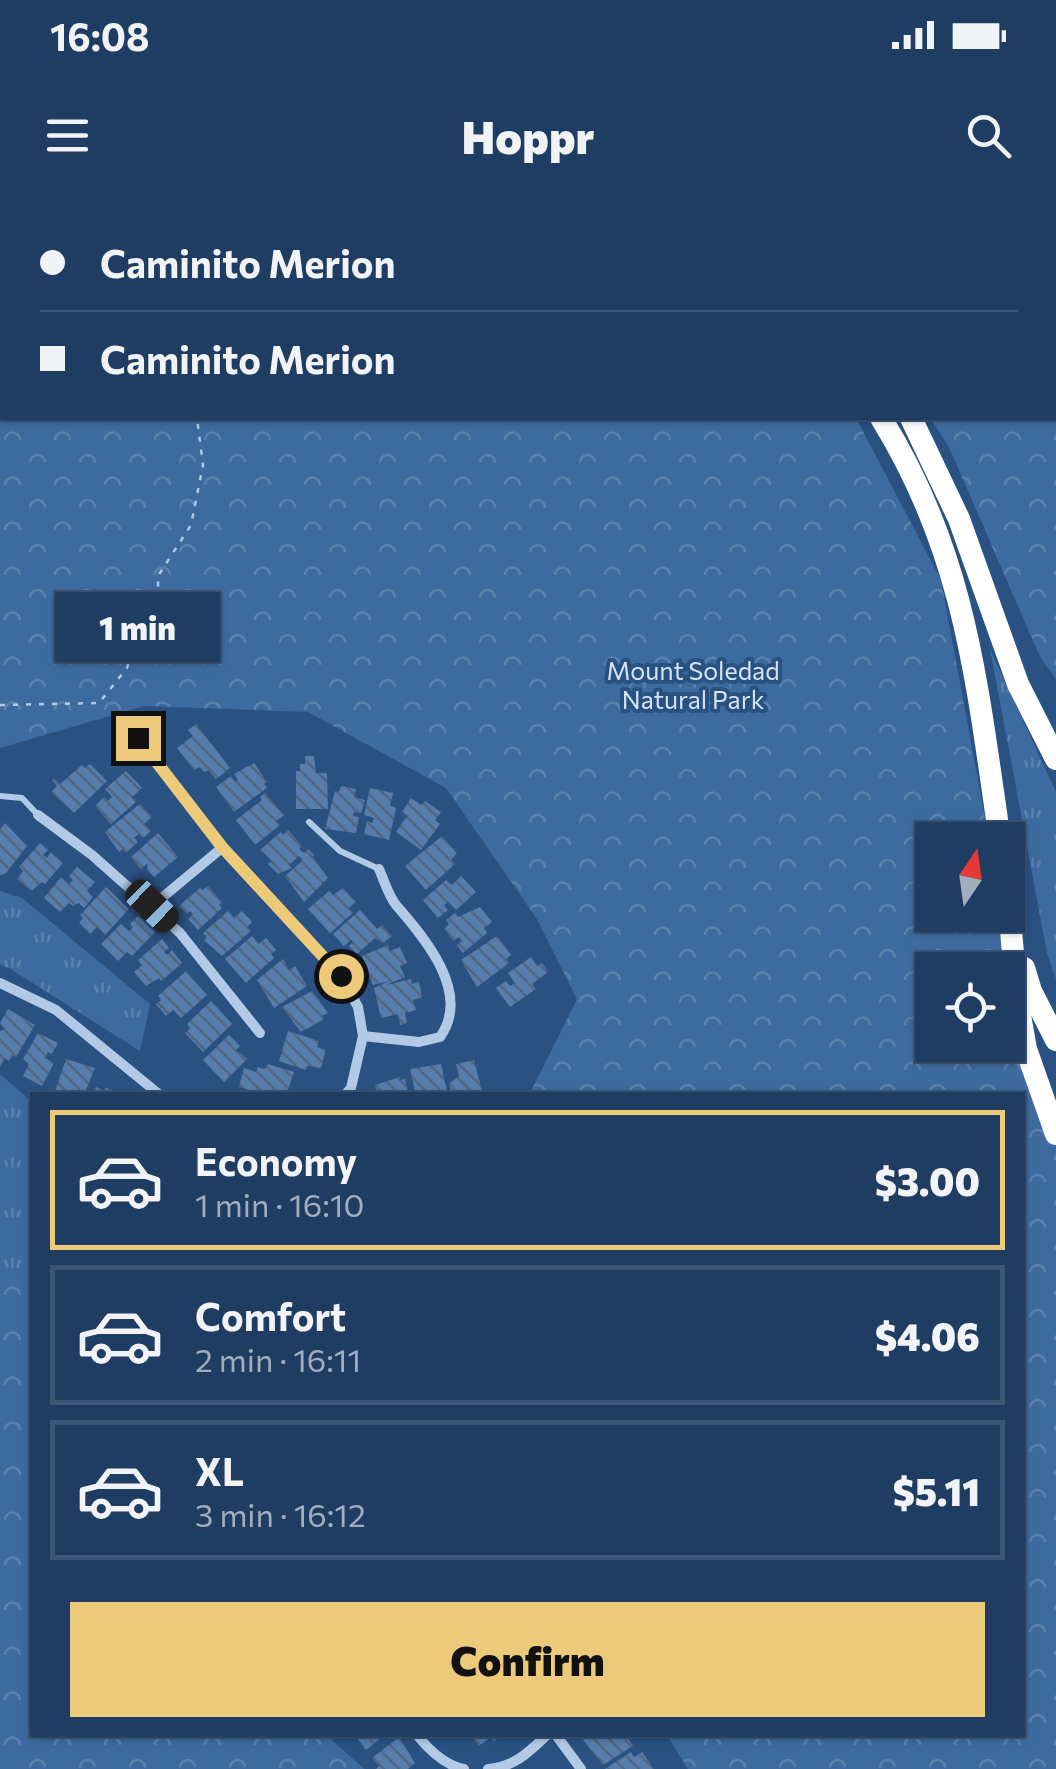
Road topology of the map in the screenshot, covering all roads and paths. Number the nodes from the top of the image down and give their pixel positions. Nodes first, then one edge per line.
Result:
1 (196, 420) edge
2 (881, 420) edge
3 (912, 420) edge
4 (0, 706) edge
5 (138, 738) dead end
6 (1056, 759) edge
7 (0, 796) edge
8 (38, 815) joint
9 (309, 822) dead end
10 (997, 822) edge
11 (222, 847) junction
12 (379, 869) joint
13 (152, 906) junction
14 (1011, 932) edge
15 (1014, 932) edge
16 (0, 983) edge
17 (260, 1032) dead end
18 (363, 1036) junction
19 (1056, 1040) edge
20 (156, 1092) edge
21 (348, 1092) edge
22 (1056, 1134) edge
23 (419, 1737) edge
24 (545, 1737) edge
25 (557, 1737) edge
26 (464, 1769) edge
27 (488, 1769) edge
28 (581, 1769) edge

1 - 4 path
2 - 10 highway
3 - 6 highway
5 - 11 street
7 - 8 lane
8 - 13 street
9 - 12 lane
11 - 13 street
11 - 18 street
12 - 18 street
13 - 17 street
14 - 22 highway
15 - 19 highway
16 - 20 street
18 - 21 street
23 - 26 street
24 - 27 street
25 - 28 street

